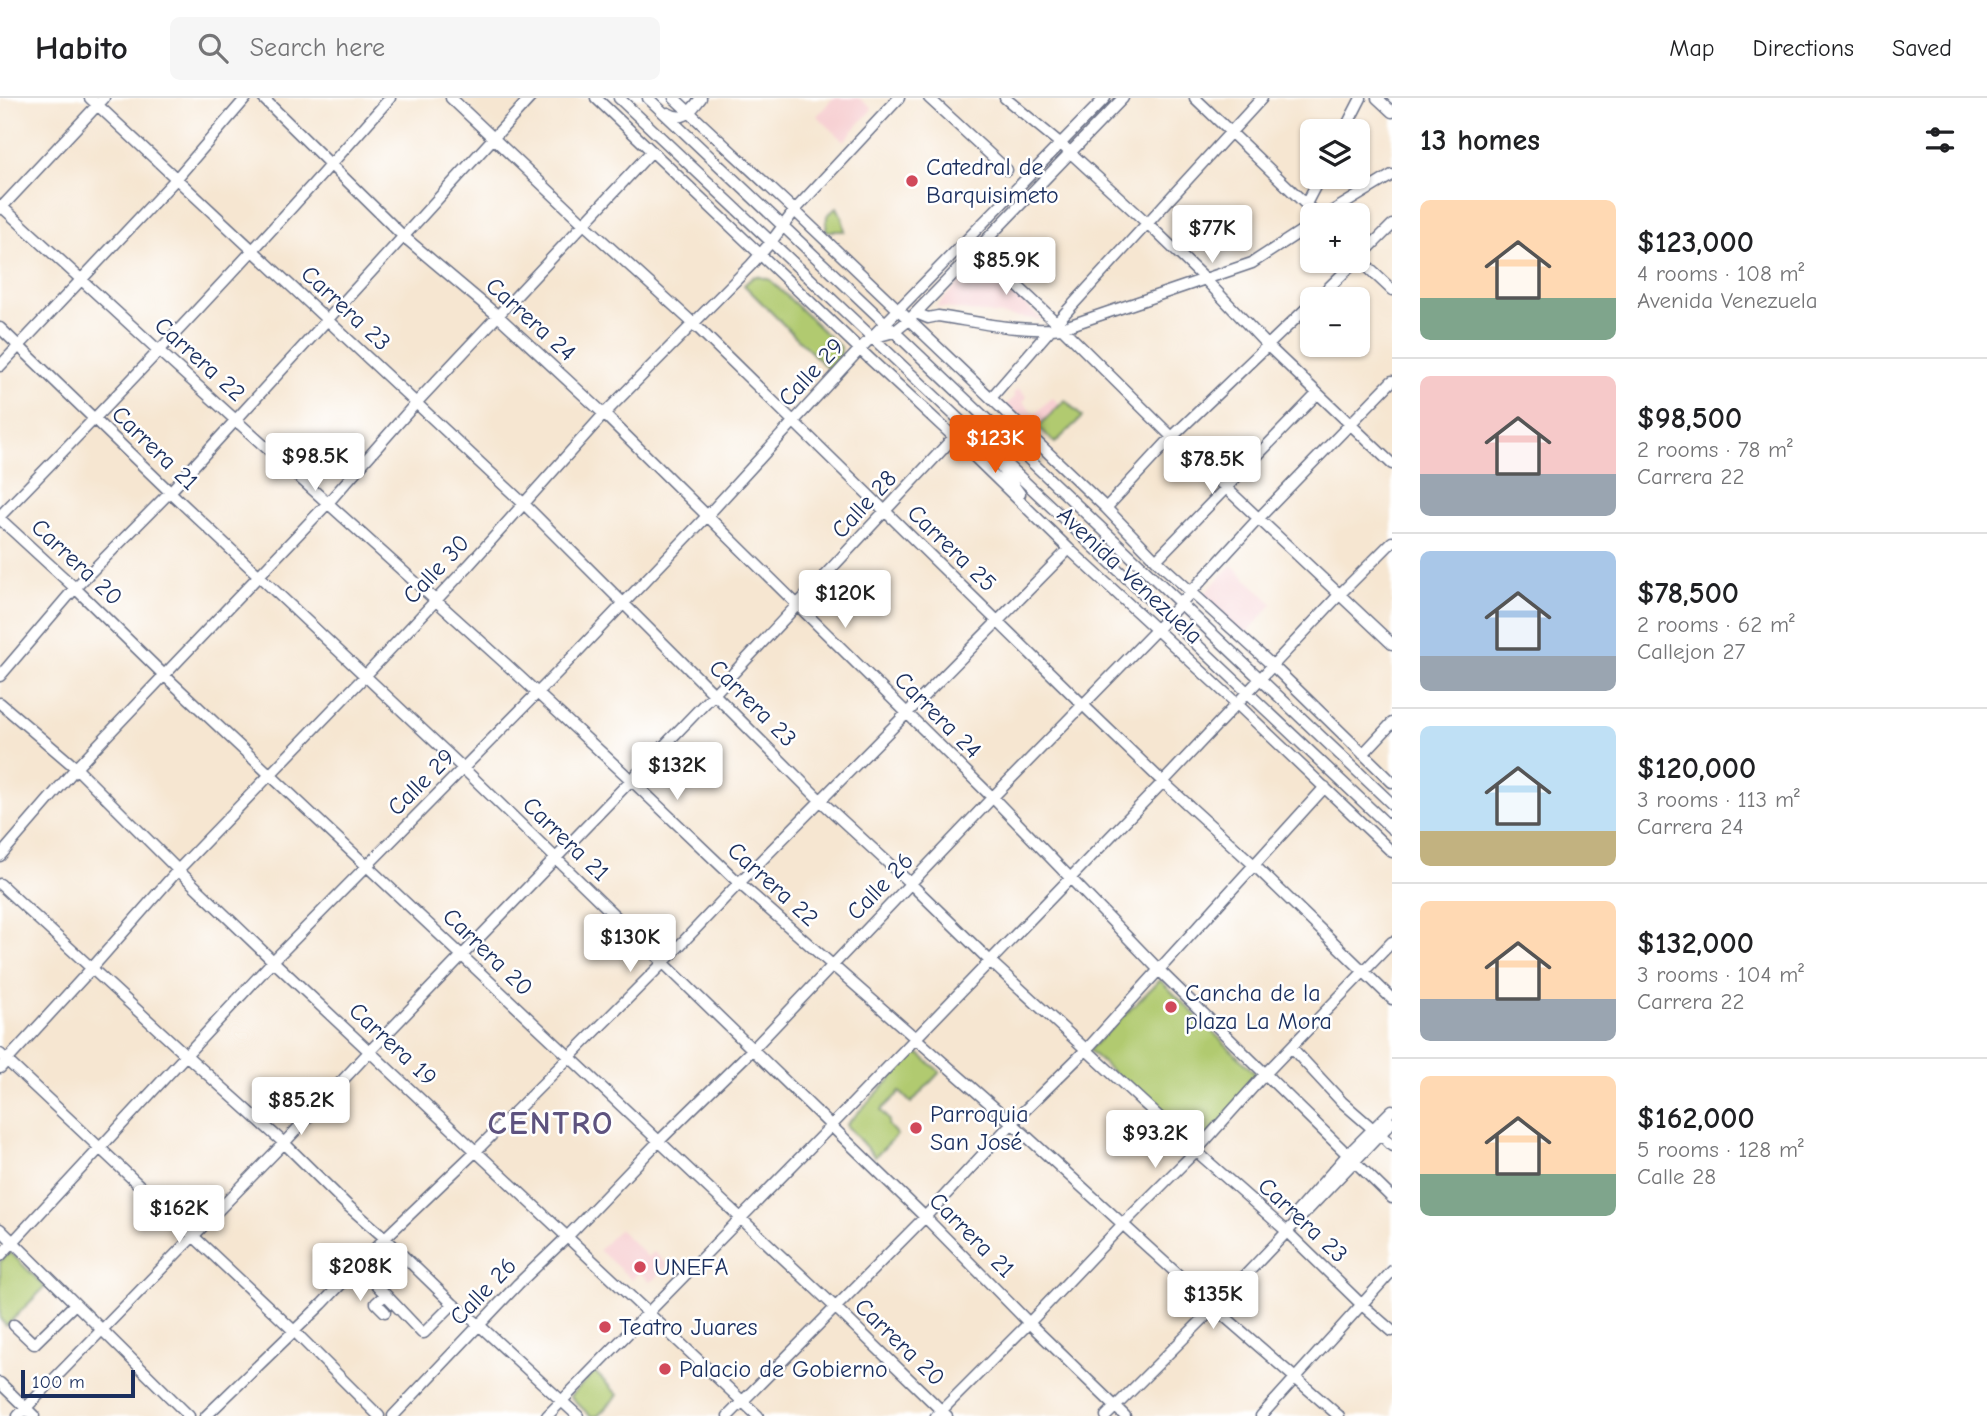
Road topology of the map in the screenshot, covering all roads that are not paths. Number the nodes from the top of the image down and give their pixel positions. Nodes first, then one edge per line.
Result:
1 (246, 98) edge
2 (263, 98) edge
3 (390, 98) edge
4 (451, 98) edge
5 (530, 98) edge
6 (599, 98) edge
7 (620, 98) edge
8 (649, 98) edge
9 (674, 98) edge
10 (701, 98) edge
11 (899, 98) edge
12 (929, 98) edge
13 (1005, 98) edge
14 (1105, 98) edge
15 (1123, 98) edge
16 (1195, 98) edge
17 (1262, 98) edge
18 (1361, 98) edge
19 (1377, 98) edge
20 (97, 100) edge
21 (689, 112) junction
22 (1392, 112) edge
23 (1350, 119) edge
24 (1230, 132) junction
25 (657, 134) junction
26 (495, 138) junction
27 (1061, 144) junction
28 (652, 151) junction
29 (1070, 152) junction
30 (331, 165) junction
31 (1007, 170) dead end
32 (1392, 175) edge
33 (176, 179) junction
34 (1305, 203) edge
35 (1346, 203) edge
36 (1, 207) edge
37 (795, 211) junction
38 (583, 223) junction
39 (1147, 223) junction
40 (783, 225) junction
41 (1392, 225) edge
42 (1300, 232) edge
43 (404, 236) junction
44 (771, 242) junction
45 (1370, 247) edge
46 (978, 249) junction
47 (252, 250) junction
48 (760, 253) junction
49 (1370, 270) edge
50 (1344, 273) edge
51 (1203, 278) junction
52 (82, 279) junction
53 (1329, 287) edge
54 (1392, 290) edge
55 (899, 311) junction
56 (497, 315) junction
57 (1300, 315) edge
58 (913, 316) junction
59 (928, 317) junction
60 (328, 318) junction
61 (694, 324) junction
62 (885, 324) junction
63 (1056, 327) junction
64 (0, 328) edge
65 (921, 331) junction
66 (894, 332) junction
67 (872, 338) junction
68 (19, 345) junction
69 (1269, 346) junction
70 (860, 349) junction
71 (158, 350) junction
72 (0, 366) edge
73 (1392, 381) edge
74 (1317, 394) junction
75 (991, 398) junction
76 (416, 403) junction
77 (604, 414) junction
78 (95, 419) junction
79 (236, 421) junction
80 (794, 422) junction
81 (1349, 424) junction
82 (954, 437) junction
83 (1172, 437) junction
84 (1042, 447) junction
85 (991, 450) junction
86 (1392, 464) edge
87 (1225, 487) junction
88 (170, 492) junction
89 (327, 504) junction
90 (524, 504) junction
91 (1106, 508) junction
92 (886, 512) junction
93 (708, 516) junction
94 (0, 518) edge
95 (1258, 519) junction
96 (1101, 528) junction
97 (1057, 537) junction
98 (1392, 542) edge
99 (1069, 549) junction
100 (1156, 560) junction
101 (258, 575) junction
102 (75, 588) junction
103 (1192, 593) junction
104 (1340, 594) junction
105 (435, 600) junction
106 (624, 603) junction
107 (1181, 603) junction
108 (797, 606) junction
109 (1168, 617) junction
110 (999, 623) junction
111 (1157, 629) junction
112 (1392, 645) edge
113 (1273, 667) junction
114 (164, 675) junction
115 (366, 675) junction
116 (0, 676) edge
117 (1260, 679) junction
118 (1247, 692) junction
119 (536, 693) junction
120 (714, 694) junction
121 (0, 702) edge
122 (1083, 705) junction
123 (1234, 706) junction
124 (908, 715) junction
125 (1392, 723) edge
126 (1363, 754) junction
127 (76, 768) junction
128 (464, 769) junction
129 (270, 775) junction
130 (630, 779) junction
131 (1163, 782) junction
132 (1392, 782) edge
133 (1325, 787) junction
134 (992, 798) junction
135 (821, 801) junction
136 (1392, 804) edge
137 (1357, 819) junction
138 (1392, 829) edge
139 (1392, 845) edge
140 (1392, 852) edge
141 (0, 856) edge
142 (555, 858) junction
143 (368, 866) junction
144 (1255, 866) junction
145 (178, 870) junction
146 (1071, 877) junction
147 (739, 883) junction
148 (0, 884) edge
149 (911, 884) junction
150 (1392, 942) edge
151 (462, 957) junction
152 (989, 960) junction
153 (273, 961) junction
154 (663, 963) junction
155 (832, 966) junction
156 (92, 968) junction
157 (1159, 970) junction
158 (1363, 972) junction
159 (1392, 999) edge
160 (915, 1038) junction
161 (1291, 1047) junction
162 (752, 1049) junction
163 (1086, 1050) junction
164 (370, 1051) junction
165 (187, 1056) junction
166 (568, 1057) junction
167 (2, 1061) edge
168 (1265, 1074) junction
169 (1392, 1110) edge
170 (1392, 1122) edge
171 (1012, 1124) junction
172 (831, 1126) junction
173 (1377, 1131) junction
174 (658, 1142) junction
175 (284, 1143) junction
176 (1392, 1146) edge
177 (99, 1148) junction
178 (476, 1151) junction
179 (1196, 1151) junction
180 (1351, 1157) junction
181 (1392, 1198) edge
182 (925, 1217) junction
183 (739, 1218) junction
184 (1123, 1224) junction
185 (0, 1229) edge
186 (1285, 1230) junction
187 (192, 1236) junction
188 (567, 1237) junction
189 (385, 1238) junction
190 (13, 1242) junction
191 (0, 1256) edge
192 (1392, 1271) edge
193 (368, 1276) dead end
194 (75, 1304) junction
195 (453, 1304) junction
196 (1361, 1304) junction
197 (1212, 1305) junction
198 (835, 1307) junction
199 (646, 1313) junction
200 (1029, 1323) junction
201 (478, 1324) junction
202 (14, 1325) dead end
203 (103, 1330) junction
204 (294, 1331) junction
205 (1392, 1331) edge
206 (1296, 1378) junction
207 (0, 1383) edge
208 (562, 1401) junction
209 (742, 1401) junction
210 (1113, 1404) junction
211 (26, 1413) edge
212 (942, 1414) edge
213 (189, 1416) edge
214 (206, 1416) edge
215 (379, 1416) edge
216 (393, 1416) edge
217 (547, 1416) edge
218 (578, 1416) edge
219 (727, 1416) edge
220 (758, 1416) edge
221 (1106, 1416) edge
222 (1125, 1416) edge
223 (1261, 1416) edge
224 (1339, 1416) edge

1 - 33 street
2 - 30 street, Carrera 24
3 - 30 street
4 - 26 street, Carrera 25
5 - 26 street
6 - 25 street
6 - 28 street, Avenida Venezuela
7 - 25 street, Avenida Venezuela
8 - 21 street
8 - 40 street, Avenida Venezuela
9 - 21 street, Avenida Venezuela
10 - 21 street
11 - 37 street, Calle 30
12 - 31 street
13 - 27 street
14 - 27 street, Calle 29
15 - 29 street
16 - 24 street
17 - 24 street
18 - 23 street
19 - 22 street
20 - 33 street, Carrera 23
20 - 36 street
21 - 37 street, Avenida Venezuela
24 - 34 street
24 - 39 street
25 - 44 street, Avenida Venezuela
26 - 38 street, Carrera 25
26 - 43 street
27 - 29 street
27 - 55 street, Calle 29
28 - 38 street
28 - 48 street, Avenida Venezuela
29 - 39 street
29 - 46 street
30 - 43 street, Carrera 24
30 - 47 street
32 - 35 street
33 - 47 street, Carrera 23
33 - 52 street
36 - 52 street, Carrera 22
37 - 40 street, Calle 30
37 - 55 street, Avenida Venezuela
38 - 56 street
38 - 61 street, Carrera 25
39 - 51 street
39 - 63 street
40 - 44 street, Calle 30
40 - 62 street, Avenida Venezuela
41 - 45 street
42 - 51 street
43 - 56 street, Carrera 24
43 - 60 street
44 - 48 street, Calle 30
44 - 67 street, Avenida Venezuela
46 - 58 street
46 - 63 street
47 - 60 street, Carrera 23
47 - 71 street
48 - 61 street, Calle 30
48 - 70 street, Avenida Venezuela
49 - 54 street
50 - 53 street
51 - 63 street
51 - 69 street
52 - 68 street
52 - 71 street, Carrera 22
55 - 58 street, Avenida Venezuela
55 - 62 street, Calle 29
56 - 76 street
56 - 77 street, Carrera 24
57 - 69 street
58 - 59 street
58 - 65 street, Avenida Venezuela
58 - 66 street
59 - 63 street
59 - 65 street
60 - 76 street, Carrera 23
60 - 79 street
61 - 77 street, Calle 30
61 - 80 street, Carrera 25
62 - 66 street, Avenida Venezuela
62 - 67 street, Calle 29
63 - 75 street
63 - 83 street
64 - 68 street, Carrera 21
65 - 75 street, Avenida Venezuela
66 - 67 street
66 - 96 street, Avenida Venezuela
67 - 70 street, Calle 29
67 - 85 street, Avenida Venezuela
68 - 72 street
68 - 78 street, Carrera 21
69 - 74 street
69 - 83 street
70 - 80 street, Calle 29
70 - 82 street, Avenida Venezuela
71 - 78 street
71 - 79 street, Carrera 22
73 - 81 street, Calle 26
74 - 81 street
74 - 87 street
75 - 84 street, Avenida Venezuela
76 - 89 street
76 - 90 street, Carrera 23
77 - 90 street, Calle 30
77 - 93 street, Carrera 24
78 - 88 street, Carrera 21
78 - 94 street
79 - 88 street
79 - 89 street, Carrera 22
80 - 92 street, Carrera 25
80 - 93 street, Calle 29
81 - 86 street
81 - 95 street, Calle 26
82 - 92 street, Calle 28
82 - 97 street, Avenida Venezuela
83 - 87 street
83 - 91 street
84 - 91 street, Avenida Venezuela
84 - 96 street
85 - 97 street
85 - 109 street, Avenida Venezuela
87 - 95 street
87 - 100 street
88 - 101 street, Carrera 21
88 - 102 street
89 - 101 street
89 - 105 street, Carrera 22
90 - 105 street, Calle 30
90 - 106 street, Carrera 23
91 - 100 street, Avenida Venezuela
92 - 108 street, Calle 28
92 - 110 street, Carrera 25
93 - 106 street, Calle 29
93 - 108 street, Carrera 24
94 - 102 street, Carrera 20
95 - 103 street, Calle 26
95 - 104 street
96 - 107 street, Avenida Venezuela
97 - 99 street, Avenida Venezuela
98 - 104 street
99 - 110 street
99 - 111 street, Avenida Venezuela
100 - 103 street, Avenida Venezuela
101 - 114 street
101 - 115 street, Carrera 21
102 - 114 street, Carrera 20
102 - 116 street
103 - 107 street, Calle 26
103 - 113 street, Avenida Venezuela
104 - 112 street
104 - 113 street
105 - 115 street, Calle 30
105 - 119 street, Carrera 22
106 - 119 street, Calle 29
106 - 120 street, Carrera 23
107 - 109 street, Calle 26
107 - 117 street, Avenida Venezuela
108 - 120 street, Calle 28
108 - 124 street, Carrera 24
109 - 111 street, Calle 26
109 - 118 street, Avenida Venezuela
110 - 122 street, Carrera 25
110 - 124 street
111 - 122 street, Calle 26
111 - 123 street, Avenida Venezuela
113 - 117 street
113 - 126 street, Avenida Venezuela
114 - 127 street
114 - 129 street, Carrera 20
115 - 128 street, Carrera 21
115 - 129 street, Calle 30
117 - 118 street
117 - 136 street, Avenida Venezuela
118 - 123 street
118 - 138 street, Avenida Venezuela
119 - 128 street, Calle 29
119 - 130 street, Carrera 22
120 - 130 street, Calle 28
120 - 135 street, Carrera 23
121 - 127 street, Carrera 19
122 - 131 street, Carrera 25
122 - 134 street, Calle 26
123 - 131 street
123 - 133 street, Avenida Venezuela
124 - 134 street, Carrera 24
124 - 135 street
125 - 126 street
126 - 132 street, Avenida Venezuela
127 - 141 street
127 - 145 street, Carrera 19
128 - 142 street, Carrera 21
128 - 143 street, Calle 29
129 - 143 street, Carrera 20
129 - 145 street, Calle 30
130 - 142 street, Calle 28
130 - 147 street, Carrera 22
131 - 144 street, Carrera 25
131 - 146 street
133 - 137 street, Avenida Venezuela
133 - 144 street
134 - 146 street, Carrera 24
134 - 149 street, Calle 26
135 - 147 street
135 - 149 street, Carrera 23
137 - 139 street
137 - 140 street, Avenida Venezuela
142 - 151 street, Calle 28
142 - 154 street, Carrera 21
143 - 151 street, Carrera 20
143 - 153 street, Calle 29
144 - 157 street
144 - 158 street, Carrera 25
145 - 153 street, Carrera 19
145 - 156 street, Calle 30
146 - 152 street
146 - 157 street, Carrera 24
147 - 154 street
147 - 155 street, Carrera 22
148 - 156 street
149 - 152 street, Carrera 23
149 - 155 street, Calle 26
150 - 158 street
151 - 164 street, Calle 28
151 - 166 street, Carrera 20
152 - 160 street
152 - 163 street, Carrera 23
153 - 164 street, Carrera 19
153 - 165 street, Calle 29
154 - 162 street, Carrera 21
154 - 166 street
155 - 160 street, Carrera 22
155 - 162 street, Calle 26
156 - 165 street
156 - 167 street, Calle 30
157 - 163 street
157 - 168 street, Carrera 24
158 - 159 street, Carrera 25
158 - 161 street
160 - 171 street, Carrera 22
160 - 172 street
161 - 168 street
161 - 173 street
162 - 172 street, Carrera 21
162 - 174 street, Calle 26
163 - 171 street
163 - 179 street, Carrera 23
164 - 175 street, Calle 28
164 - 178 street, Carrera 19
165 - 175 street
165 - 177 street, Calle 29
166 - 174 street, Carrera 20
166 - 178 street
167 - 177 street
168 - 179 street
168 - 180 street, Carrera 24
169 - 173 street
170 - 173 street
171 - 182 street
171 - 184 street, Carrera 22
172 - 182 street, Carrera 21
172 - 183 street
173 - 176 street
173 - 180 street
174 - 183 street, Carrera 20
174 - 188 street, Calle 26
175 - 187 street, Calle 28
175 - 189 street
177 - 187 street
177 - 190 street, Calle 29
178 - 188 street, Carrera 19
178 - 189 street
179 - 184 street
179 - 186 street, Carrera 23
180 - 181 street, Carrera 24
180 - 186 street
182 - 198 street
182 - 200 street, Carrera 21
183 - 198 street, Carrera 20
183 - 199 street
184 - 197 street, Carrera 22
184 - 200 street
185 - 190 street
186 - 196 street, Carrera 23
186 - 197 street
187 - 203 street, Calle 28
187 - 204 street
188 - 199 street, Carrera 19
188 - 201 street, Calle 26
189 - 195 street
189 - 204 street
190 - 191 street, Calle 29
190 - 194 street
192 - 196 street
193 - 195 street
194 - 202 street
194 - 203 street
195 - 201 street
196 - 205 street, Carrera 23
196 - 206 street
197 - 206 street, Carrera 22
197 - 210 street
198 - 209 street
198 - 212 street, Carrera 20
199 - 208 street
199 - 209 street, Carrera 19
200 - 210 street, Carrera 21
200 - 212 street
201 - 208 street
201 - 216 street, Calle 26
203 - 211 street, Calle 28
203 - 213 street
204 - 214 street
204 - 215 street
206 - 223 street
206 - 224 street, Carrera 22
207 - 211 street
208 - 217 street
208 - 218 street
209 - 219 street
209 - 220 street, Carrera 19
210 - 221 street
210 - 222 street, Carrera 21

